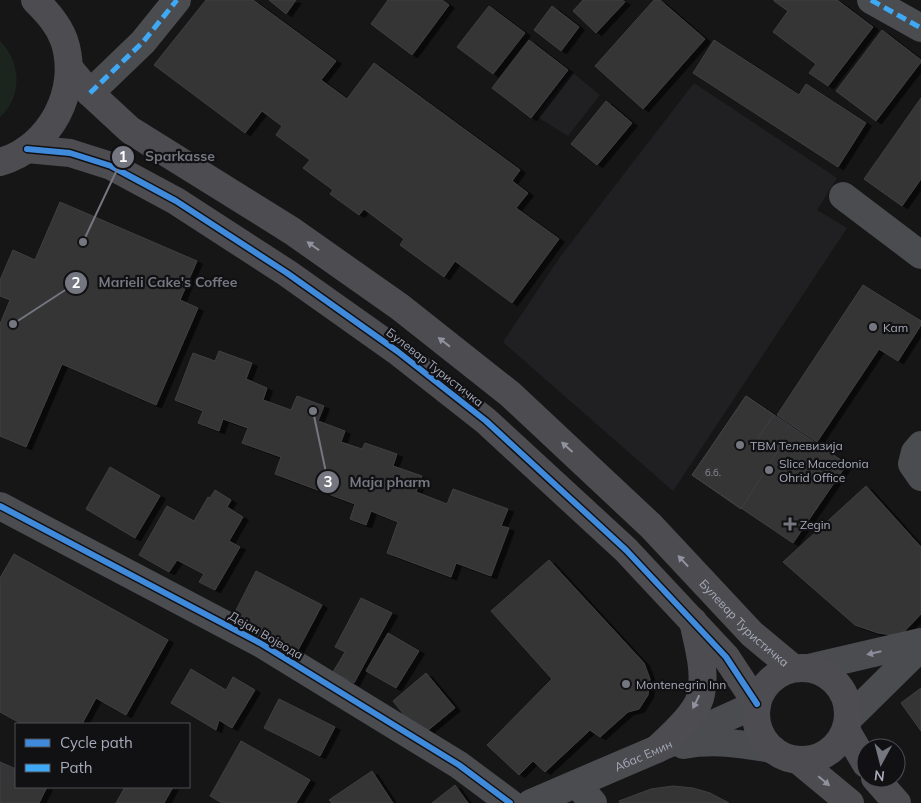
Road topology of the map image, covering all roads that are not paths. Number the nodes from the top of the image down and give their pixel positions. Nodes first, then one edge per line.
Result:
1 (177, 0) edge
2 (871, 0) edge
3 (45, 5) edge
4 (921, 28) edge
5 (69, 68) junction
6 (90, 93) junction
7 (27, 150) junction
8 (0, 162) edge
9 (842, 196) dead end
10 (921, 255) edge
11 (921, 445) edge
12 (921, 477) edge
13 (0, 506) edge
14 (693, 620) junction
15 (921, 642) edge
16 (921, 647) edge
17 (801, 668) junction
18 (757, 704) junction
19 (847, 724) junction
20 (856, 743) edge
21 (772, 749) junction
22 (657, 750) junction
23 (798, 760) junction
24 (884, 788) edge
25 (585, 793) edge
26 (510, 803) edge
27 (531, 803) edge
28 (850, 803) edge
29 (897, 803) edge

1 - 6 street
2 - 4 street
3 - 5 main road
5 - 6 main road, Булевар Туристичка
5 - 7 main road
17 -> 6 main road, Булевар Туристичка
7 - 8 main road
7 - 14 main road, Булевар Туристичка
9 - 10 street
11 - 12 street
13 - 26 street, Дејан Војвода
14 - 18 main road, Булевар Туристичка
14 -> 22 main road
15 -> 17 street
16 - 19 street
17 - 18 main road
17 - 19 main road
18 - 21 main road
18 - 22 street, Абас Емин
19 - 20 main road
19 - 23 main road
21 - 22 street
21 - 23 main road
22 - 25 street, Абас Емин
23 -> 28 main road
24 - 29 main road
25 - 27 street, Абас Емин

